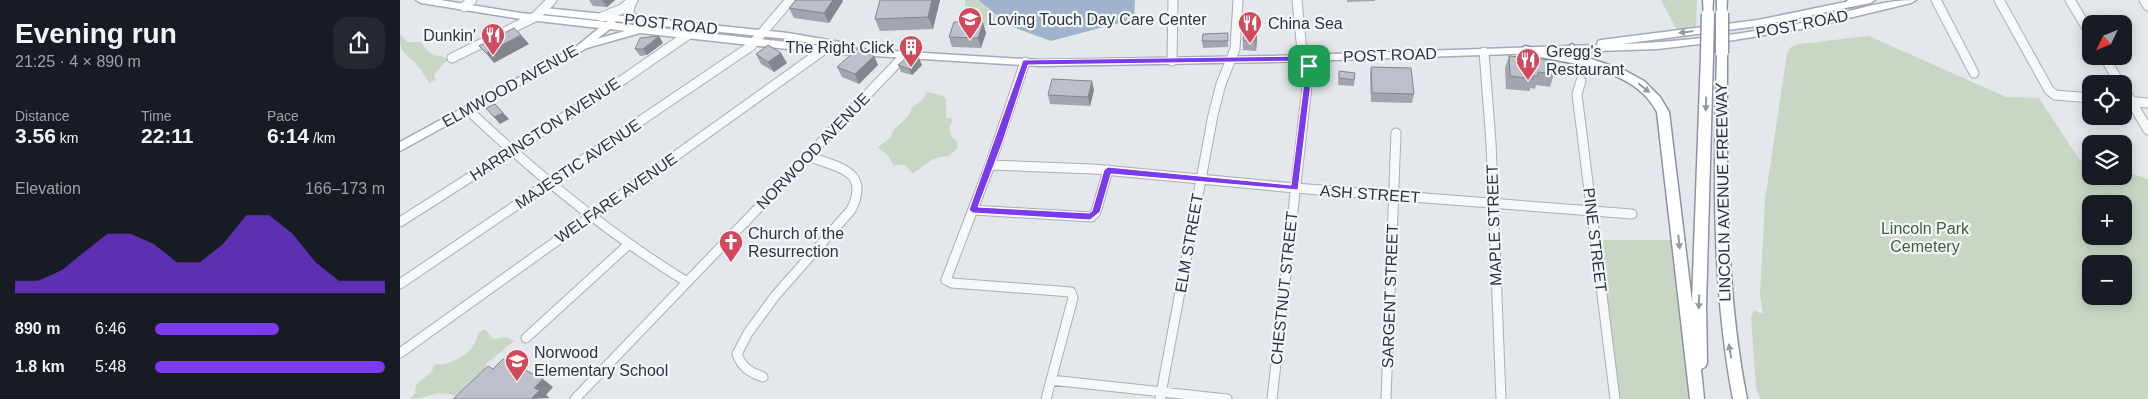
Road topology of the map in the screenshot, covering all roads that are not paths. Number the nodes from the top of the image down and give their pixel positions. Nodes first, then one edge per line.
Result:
1 (421, 0) edge
2 (472, 0) edge
3 (552, 0) edge
4 (790, 0) edge
5 (1174, 0) edge
6 (1238, 0) edge
7 (1297, 0) edge
8 (1708, 0) edge
9 (1722, 0) edge
10 (1870, 0) edge
11 (1911, 0) edge
12 (1936, 0) edge
13 (1999, 0) edge
14 (2070, 0) edge
15 (2144, 0) edge
16 (632, 1) edge
17 (1852, 3) edge
18 (2148, 6) edge
19 (464, 7) junction
20 (538, 14) junction
21 (563, 20) junction
22 (609, 20) junction
23 (637, 20) junction
24 (2082, 20) edge
25 (647, 29) junction
26 (688, 34) junction
27 (758, 38) junction
28 (828, 46) junction
29 (580, 48) junction
30 (1572, 48) junction
31 (1526, 50) junction
32 (1484, 52) junction
33 (906, 54) junction
34 (452, 58) dead end
35 (1306, 58) junction
36 (1231, 60) junction
37 (1172, 61) junction
38 (1026, 62) junction
39 (1605, 67) junction
40 (1974, 73) dead end
41 (1581, 81) dead end
42 (2082, 97) edge
43 (2132, 101) edge
44 (2148, 103) edge
45 (2132, 107) edge
46 (468, 110) junction
47 (2148, 130) edge
48 (1396, 133) dead end
49 (400, 146) edge
50 (510, 151) junction
51 (808, 156) junction
52 (990, 164) junction
53 (1108, 170) junction
54 (1201, 180) junction
55 (550, 183) junction
56 (1295, 188) junction
57 (1394, 196) junction
58 (1493, 204) junction
59 (973, 210) junction
60 (1591, 212) junction
61 (1632, 214) dead end
62 (591, 216) junction
63 (400, 222) edge
64 (629, 244) junction
65 (687, 282) junction
66 (400, 284) edge
67 (526, 338) dead end
68 (400, 353) edge
69 (762, 377) dead end
70 (1051, 380) junction
71 (1161, 395) edge
72 (575, 399) edge
73 (1046, 399) edge
74 (1228, 399) edge
75 (1272, 399) edge
76 (1386, 399) edge
77 (1501, 399) edge
78 (1615, 399) edge
79 (1696, 399) edge
80 (1702, 399) edge
81 (1740, 399) edge

1 - 19 main road, POST ROAD
2 - 19 street
3 - 20 street
4 - 27 street, MAJESTIC AVENUE
5 - 37 street
6 - 36 street, ELM STREET
7 - 35 street, CHESTNUT STREET
8 -> 80 highway, bridge
81 -> 9 highway, LINCOLN AVENUE FREEWAY, bridge
10 - 17 main road, POST ROAD
11 - 30 main road, POST ROAD
12 - 40 street
13 - 42 street
14 - 24 street
15 - 18 street
16 - 22 street, ELMWOOD AVENUE
16 - 23 street, ELMWOOD AVENUE
17 -> 30 main road, POST ROAD
19 - 20 main road, POST ROAD
20 - 21 main road, POST ROAD
20 - 22 main road, POST ROAD
20 - 34 street
21 - 22 main road, POST ROAD
21 - 29 main road
22 - 23 main road, POST ROAD
22 - 25 main road, POST ROAD
22 - 29 main road, ELMWOOD AVENUE
23 - 27 main road, POST ROAD
25 - 26 main road, POST ROAD
25 - 29 main road
26 - 27 main road, POST ROAD
26 - 50 street, HARRINGTON AVENUE
27 - 28 main road, POST ROAD
27 - 55 street, MAJESTIC AVENUE
28 - 33 main road, POST ROAD
28 - 62 street, WELFARE AVENUE
29 - 46 main road, ELMWOOD AVENUE
30 - 31 main road, POST ROAD
30 - 39 highway
31 - 32 main road, POST ROAD
31 - 39 highway
32 - 35 main road, POST ROAD
32 - 58 street, MAPLE STREET
33 - 38 main road, POST ROAD
33 - 51 street, NORWOOD AVENUE
35 - 36 main road, POST ROAD
35 - 56 street, CHESTNUT STREET
36 - 37 main road, POST ROAD
36 - 54 street, ELM STREET
37 - 38 main road, POST ROAD
38 - 52 street
39 -> 79 highway
41 - 60 street, PINE STREET
43 - 44 street
45 - 47 street
46 - 49 main road, ELMWOOD AVENUE
46 - 50 street
48 - 57 street, SARGENT STREET
50 - 55 street
50 - 63 street, HARRINGTON AVENUE
51 - 65 street, NORWOOD AVENUE
51 - 69 street
52 - 53 street
52 - 59 street
53 - 54 street, ASH STREET
53 - 59 street
54 - 56 street, ASH STREET
54 - 71 street, ELM STREET
55 - 62 street
55 - 66 street, MAJESTIC AVENUE
56 - 57 street, ASH STREET
56 - 75 street, CHESTNUT STREET
57 - 58 street, ASH STREET
57 - 76 street, SARGENT STREET
58 - 60 street, ASH STREET
58 - 77 street, MAPLE STREET
59 - 70 street
60 - 61 street, ASH STREET
60 - 78 street, PINE STREET
62 - 64 street
62 - 68 street, WELFARE AVENUE
64 - 65 street
64 - 67 street
65 - 72 street, NORWOOD AVENUE
70 - 71 street
70 - 73 street
71 - 74 street

